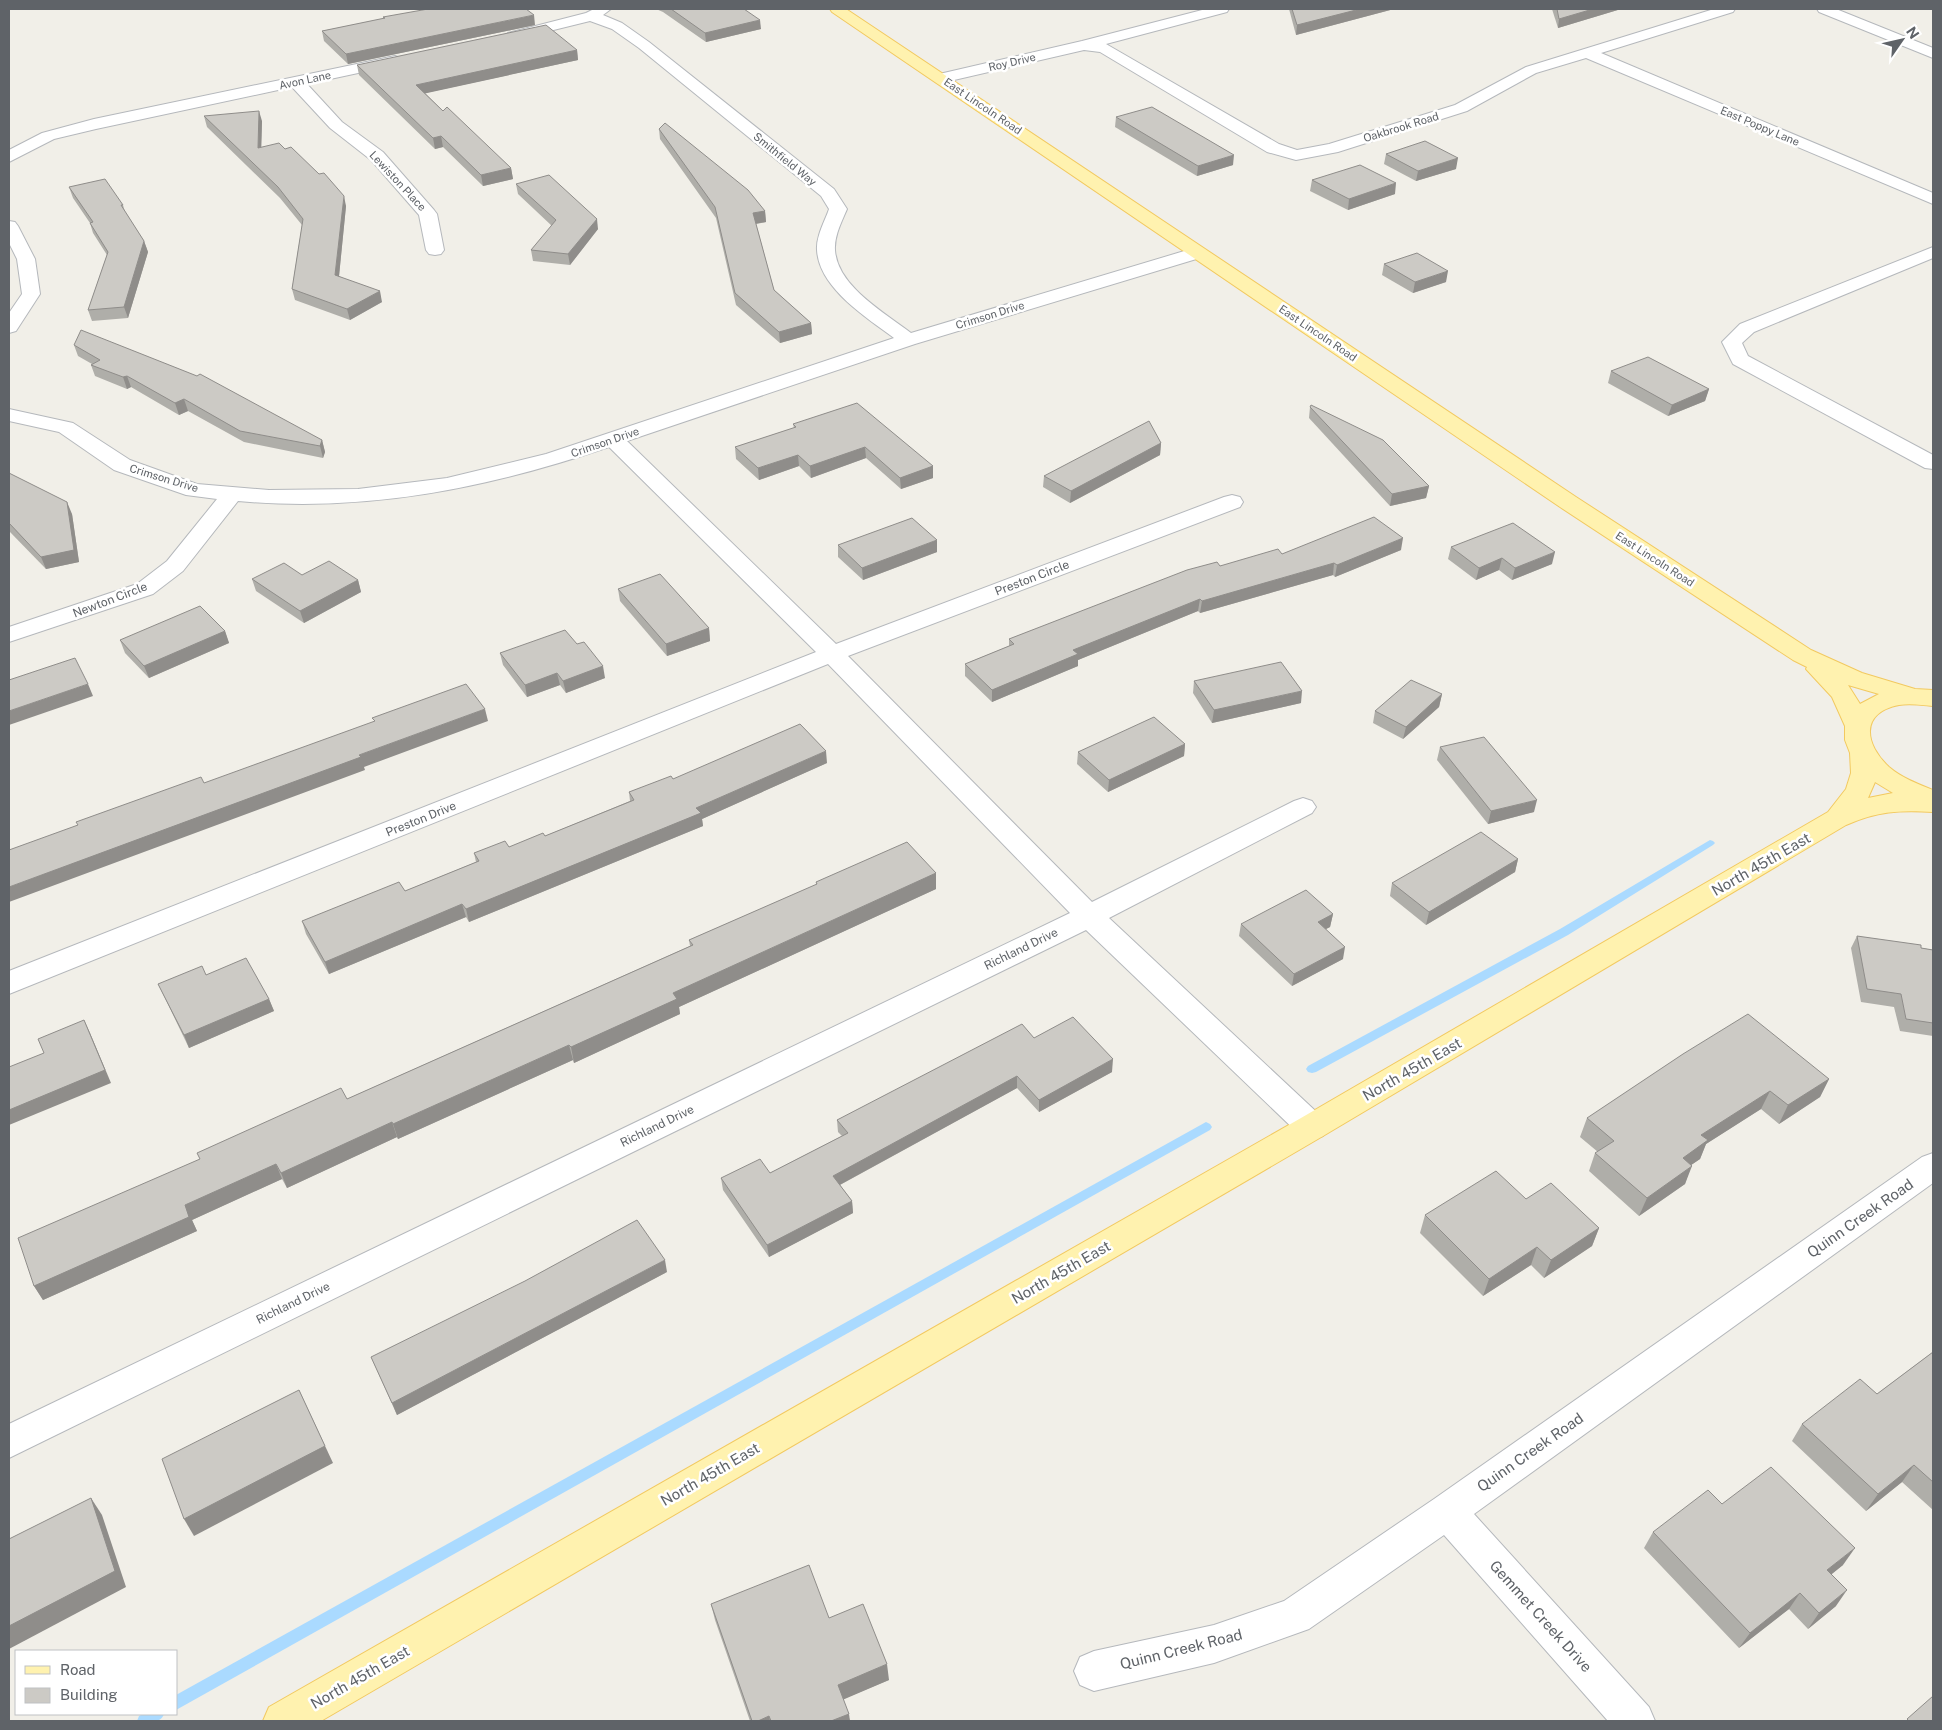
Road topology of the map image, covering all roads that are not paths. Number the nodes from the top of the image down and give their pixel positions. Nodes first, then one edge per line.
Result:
1 (836, 9) edge
2 (1222, 9) edge
3 (1728, 9) edge
4 (1824, 9) edge
5 (598, 12) edge
6 (495, 40) edge
7 (1084, 45) junction
8 (1588, 53) junction
9 (1933, 53) edge
10 (409, 58) edge
11 (941, 78) junction
12 (296, 82) junction
13 (9, 157) edge
14 (1933, 199) edge
15 (9, 226) edge
16 (435, 250) dead end
17 (1933, 252) edge
18 (1197, 253) junction
19 (9, 327) edge
20 (908, 340) junction
21 (9, 416) edge
22 (613, 439) junction
23 (1933, 463) edge
24 (234, 494) junction
25 (1232, 502) dead end
26 (9, 635) edge
27 (832, 654) junction
28 (1802, 655) junction
29 (1922, 697) edge
30 (1856, 724) junction
31 (1863, 754) junction
32 (1933, 802) edge
33 (1303, 807) dead end
34 (1837, 819) junction
35 (1090, 916) junction
36 (9, 983) edge
37 (1312, 1127) junction
38 (1933, 1166) edge
39 (9, 1442) edge
40 (1447, 1511) junction
41 (1094, 1671) dead end
42 (283, 1721) edge
43 (1635, 1721) edge

1 - 11 main road, East Lincoln Road
2 - 7 street, Roy Drive
3 - 8 street, Oakbrook Road
4 - 9 street
5 - 6 street
5 - 20 street, Smithfield Way
7 - 8 street, Oakbrook Road
7 - 11 street, Roy Drive
8 - 14 street, East Poppy Lane
10 - 12 street, Avon Lane
11 - 18 main road, East Lincoln Road
12 - 13 street, Avon Lane
12 - 16 street, Lewiston Place
15 - 19 street
17 - 23 street
18 - 20 street, Crimson Drive
18 - 28 main road, East Lincoln Road
20 - 22 street, Crimson Drive
21 - 24 street, Crimson Drive
22 - 24 street, Crimson Drive
22 - 27 street
24 - 26 street, Newton Circle
25 - 27 street, Preston Circle
27 - 35 street
27 - 36 street, Preston Drive
28 - 29 main road, East Lincoln Road
28 - 30 main road, East Lincoln Road
29 - 30 main road
30 - 31 main road, East Lincoln Road
31 - 32 main road
31 - 34 main road, North 45th East
32 - 34 main road, North 45th East
33 - 35 street, Richland Drive
34 - 37 main road, North 45th East
35 - 37 street
35 - 39 street, Richland Drive
37 - 42 main road, North 45th East
38 - 40 street, Quinn Creek Road
40 - 41 street, Quinn Creek Road
40 - 43 street, Gemmet Creek Drive

